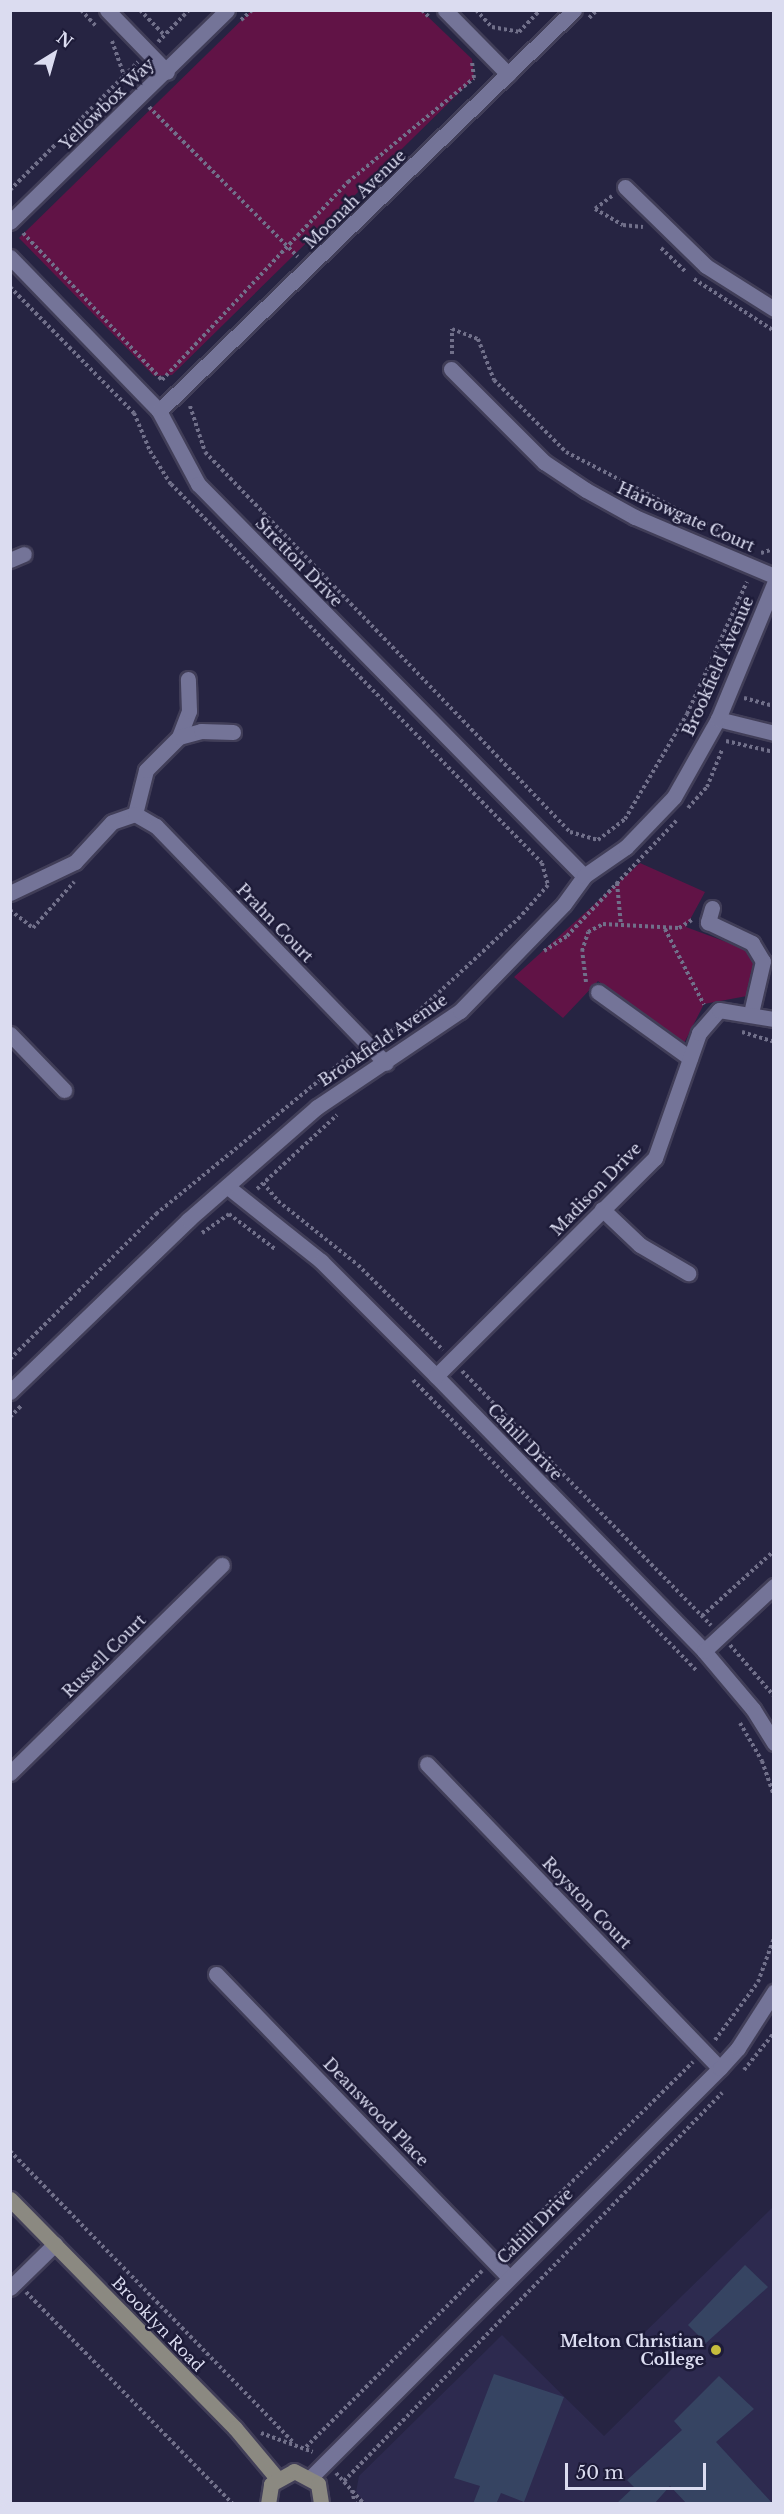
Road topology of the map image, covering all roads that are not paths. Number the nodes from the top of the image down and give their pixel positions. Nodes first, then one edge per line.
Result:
1 (107, 10) edge
2 (227, 10) edge
3 (445, 10) edge
4 (574, 10) edge
5 (166, 72) junction
6 (508, 74) junction
7 (625, 187) dead end
8 (10, 222) edge
9 (10, 257) edge
10 (774, 309) edge
11 (451, 369) road end
12 (159, 411) junction
13 (774, 576) edge
14 (774, 584) edge
15 (188, 679) dead end
16 (718, 719) junction
17 (233, 732) dead end
18 (774, 733) edge
19 (179, 737) junction
20 (135, 813) junction
21 (584, 876) junction
22 (10, 893) edge
23 (712, 908) road end
24 (598, 992) road end
25 (752, 1013) junction
26 (774, 1019) edge
27 (10, 1034) edge
28 (690, 1058) junction
29 (386, 1063) junction
30 (64, 1090) dead end
31 (228, 1187) junction
32 (602, 1209) junction
33 (688, 1273) dead end
34 (436, 1376) junction
35 (10, 1392) edge
36 (222, 1565) dead end
37 (774, 1586) edge
38 (704, 1651) junction
39 (774, 1743) edge
40 (427, 1764) dead end
41 (10, 1773) edge
42 (216, 1974) dead end
43 (774, 1992) edge
44 (720, 2068) junction
45 (10, 2199) edge
46 (55, 2244) junction
47 (509, 2277) junction
48 (13, 2285) edge
49 (276, 2477) junction
50 (311, 2477) junction
51 (268, 2504) edge
52 (321, 2504) edge

1 - 5 street
2 - 5 street, Yellowbox Way
3 - 6 street
4 - 6 street, Moonah Avenue
5 - 8 street, Yellowbox Way
6 - 12 street, Moonah Avenue
7 - 10 street
9 - 12 street, Stretton Drive
11 - 13 street, Harrowgate Court
12 - 21 street, Stretton Drive
14 - 16 street, Brookfield Avenue
15 - 19 street
16 - 18 street
16 - 21 street, Brookfield Avenue
17 - 19 street
19 - 20 street
20 - 22 street
20 - 29 street, Prahn Court
21 - 29 street, Brookfield Avenue
23 - 25 street
24 - 28 street
25 - 26 street
25 - 28 street, Madison Drive
27 - 30 street
28 - 32 street, Madison Drive
29 - 31 street, Brookfield Avenue
31 - 34 street, Cahill Drive
31 - 35 street, Brookfield Avenue
32 - 33 street
32 - 34 street, Madison Drive
34 - 38 street, Cahill Drive
36 - 41 street, Russell Court
37 - 38 street
38 - 39 street, Cahill Drive
40 - 44 street, Royston Court
42 - 47 street, Deanswood Place
43 - 44 street, Cahill Drive
44 - 47 street, Cahill Drive
45 - 46 street, Brooklyn Road
46 - 48 street
46 - 49 street, Brooklyn Road
47 - 50 street, Cahill Drive
49 - 50 street
49 - 51 street
50 - 52 street

